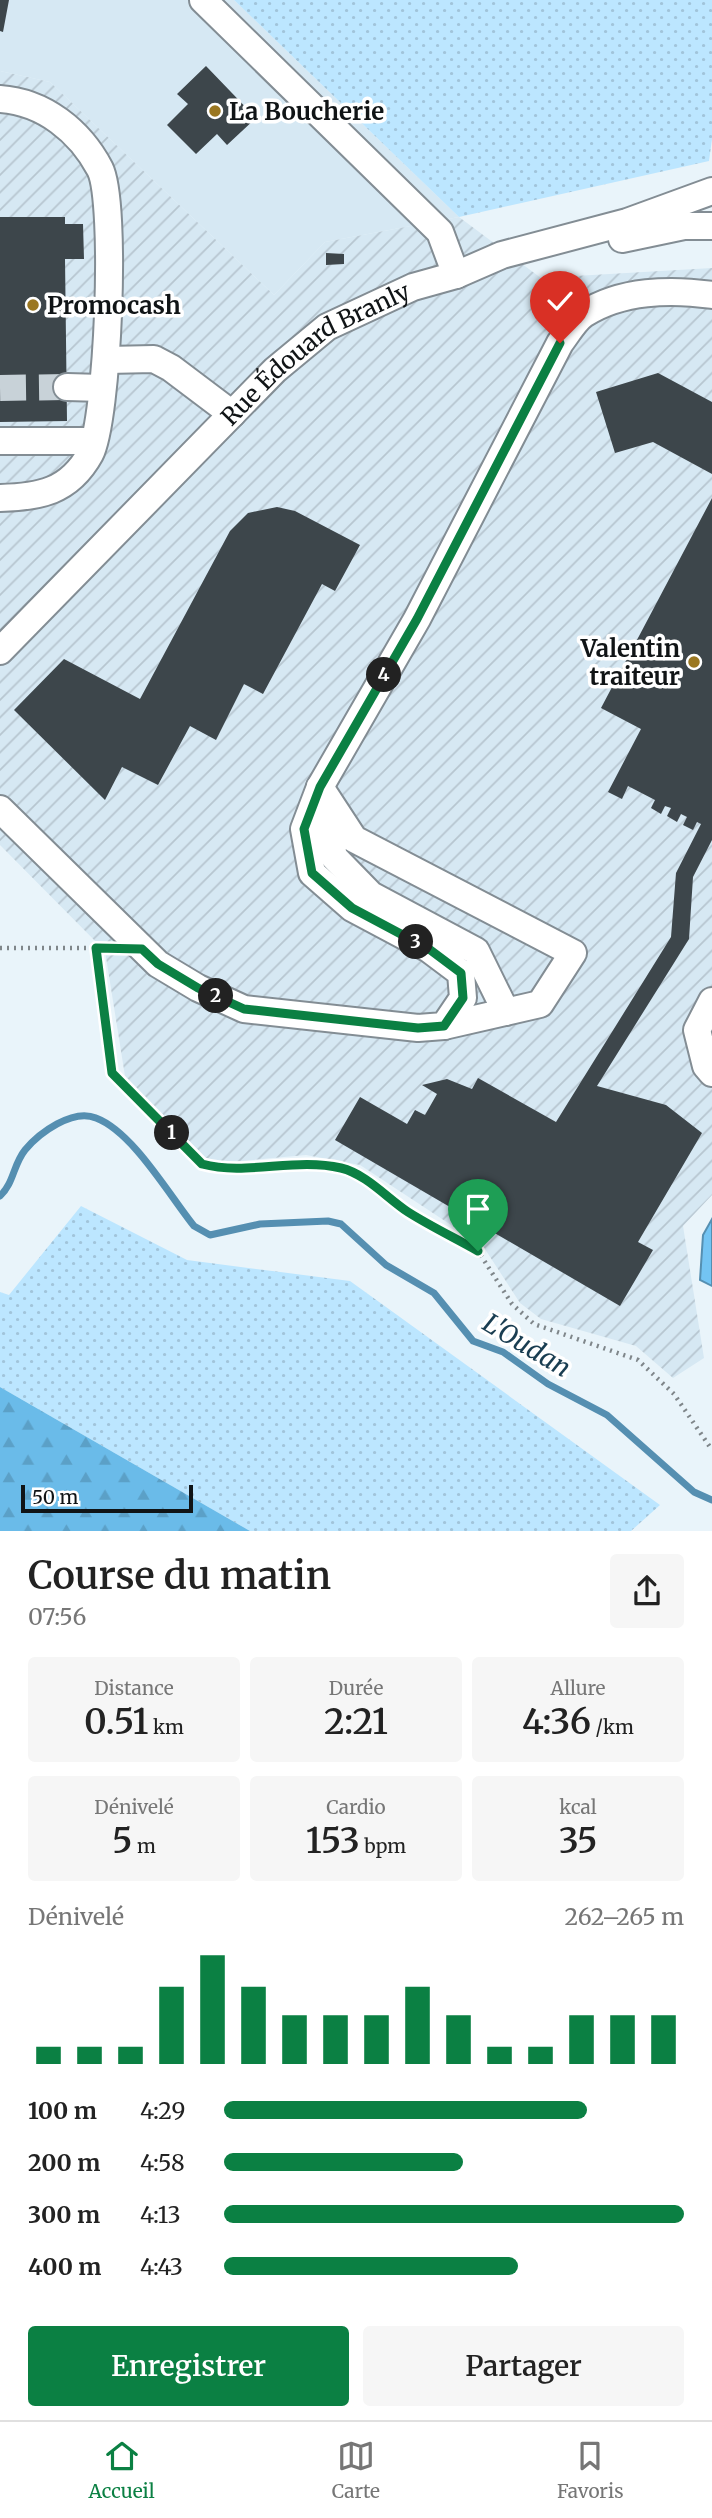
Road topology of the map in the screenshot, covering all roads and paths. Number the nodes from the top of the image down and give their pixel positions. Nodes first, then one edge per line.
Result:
1 (203, 0) edge
2 (0, 99) edge
3 (712, 191) edge
4 (712, 226) edge
5 (456, 275) junction
6 (712, 295) edge
7 (107, 360) junction
8 (67, 387) tunnel mouth
9 (102, 388) junction
10 (232, 414) junction
11 (93, 441) junction
12 (0, 442) edge
13 (0, 498) edge
14 (0, 651) edge
15 (320, 787) junction
16 (0, 809) edge
17 (0, 948) edge
18 (96, 948) junction
19 (142, 949) junction
20 (712, 1001) edge
21 (506, 1013) junction
22 (444, 1026) junction
23 (712, 1073) edge
24 (712, 1450) edge

1 - 5 street
2 - 7 street
3 - 5 street, Rue Édouard Branly
4 - 5 street
5 - 10 street, Rue Édouard Branly
6 - 15 street
7 - 9 street
7 - 10 street
8 - 9 street
9 - 11 street
10 - 14 street, Rue Édouard Branly
11 - 12 street
11 - 13 street
15 - 21 street
15 - 21 street
15 - 22 street
16 - 19 street
17 - 18 path
18 - 19 path
18 - 24 path
19 - 22 street
20 - 23 street
21 - 22 street

